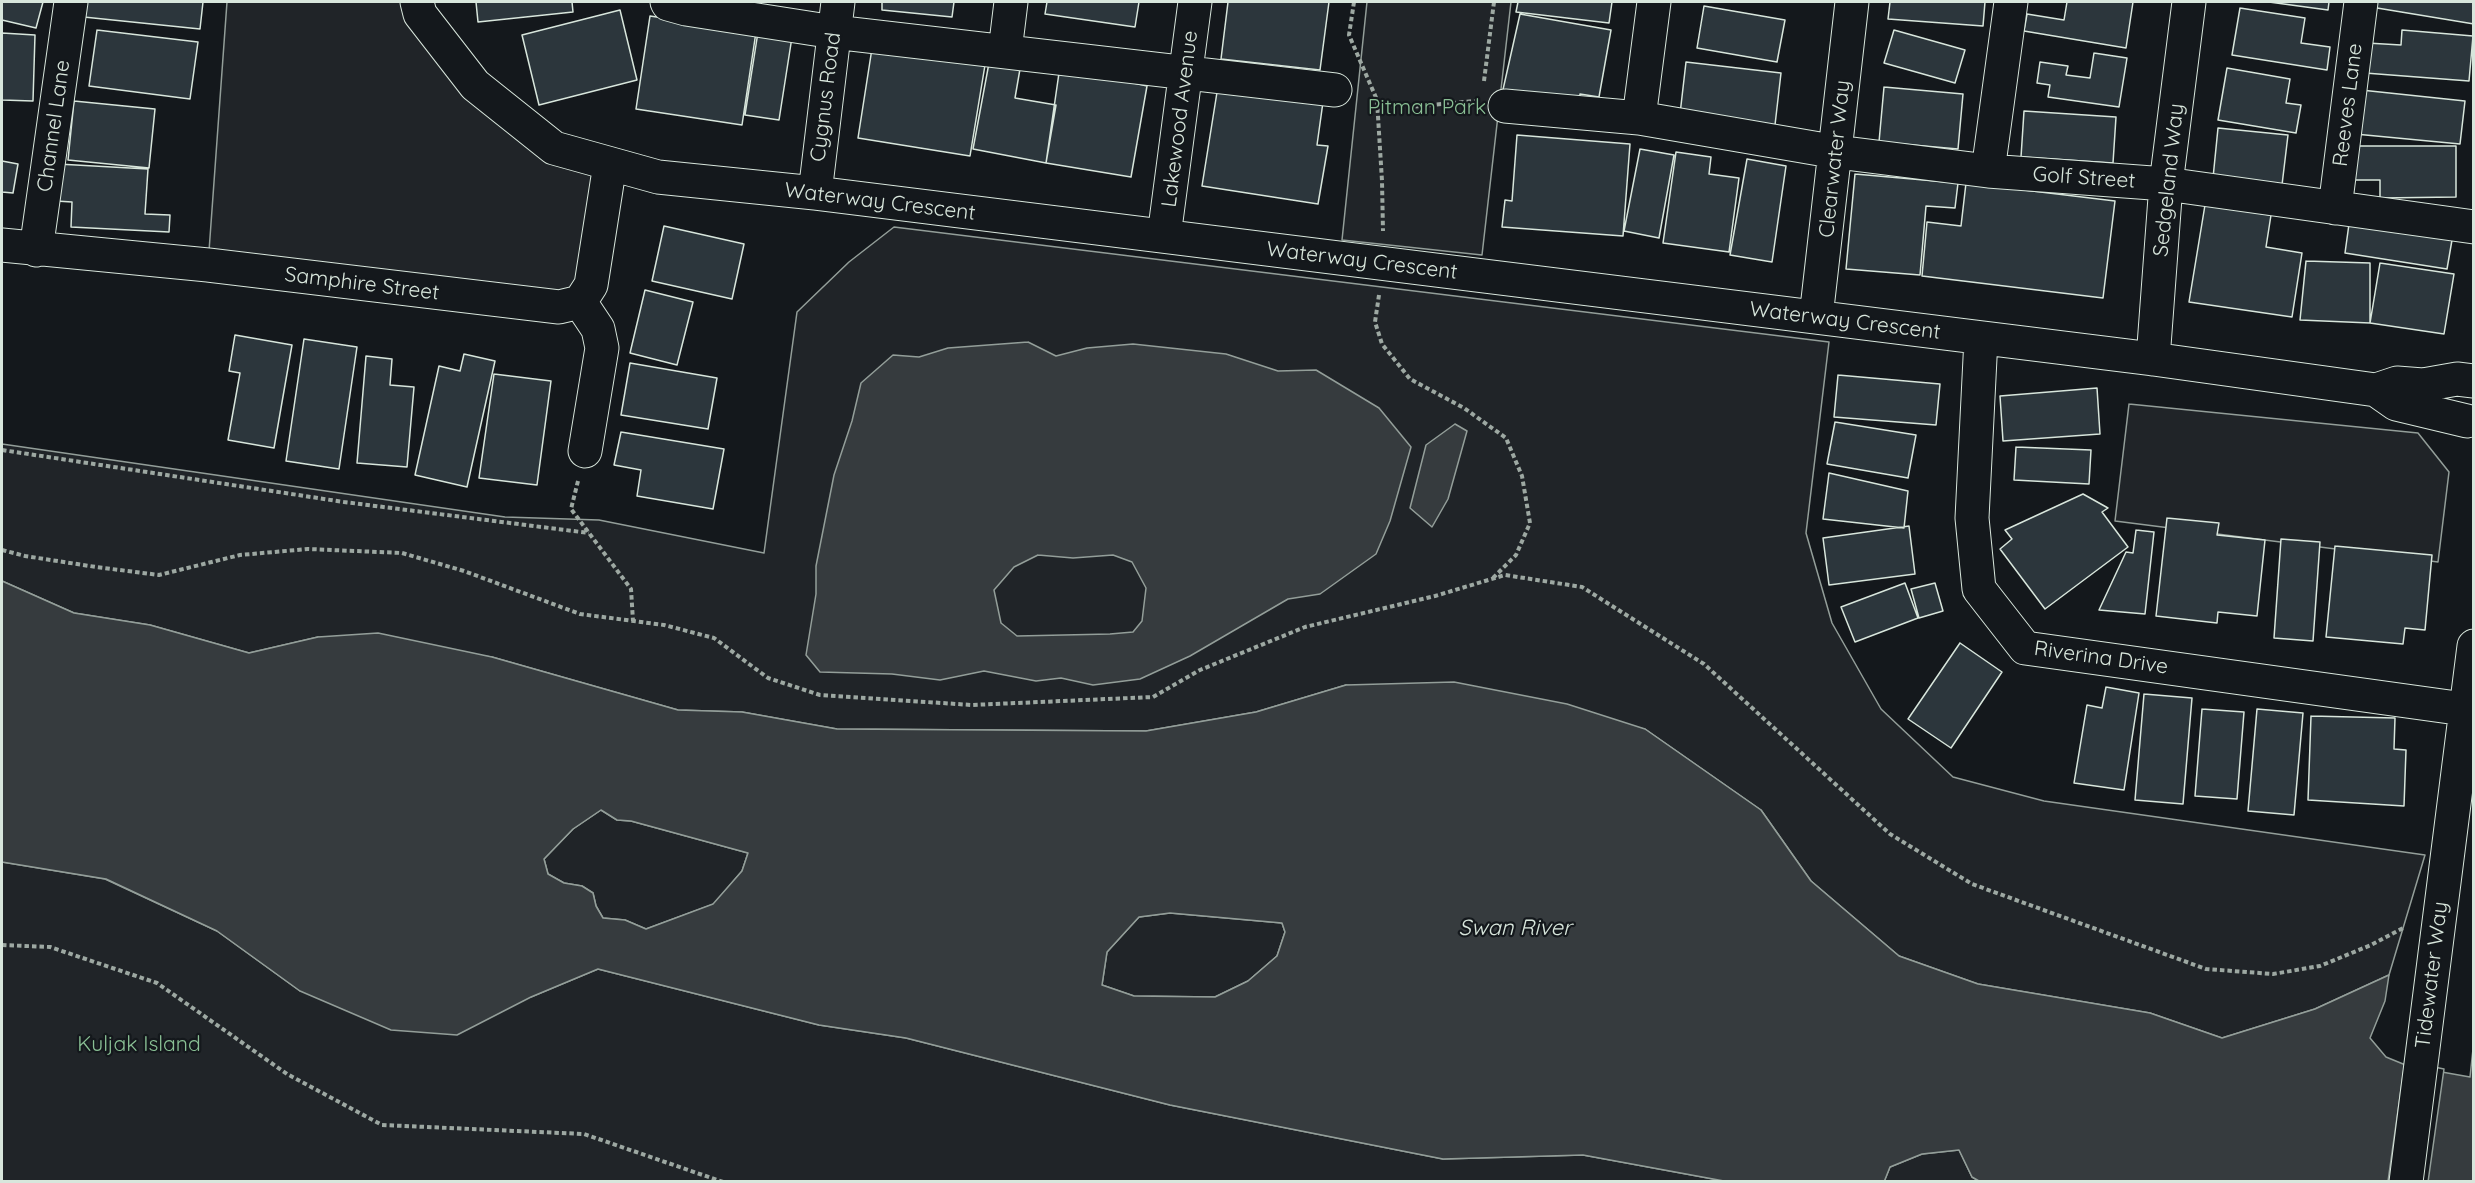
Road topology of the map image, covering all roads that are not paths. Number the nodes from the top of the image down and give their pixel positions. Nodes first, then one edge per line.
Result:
1 (71, 2) edge
2 (417, 2) edge
3 (667, 2) edge
4 (1011, 2) edge
5 (1195, 2) edge
6 (1654, 2) edge
7 (1852, 2) edge
8 (2011, 2) edge
9 (2189, 2) edge
10 (2361, 2) edge
11 (836, 17) edge
12 (1005, 51) junction
13 (1186, 72) junction
14 (1335, 90) dead end
15 (1490, 98) road end
16 (1639, 118) junction
17 (1837, 152) junction
18 (610, 164) junction
19 (1988, 171) junction
20 (2166, 184) junction
21 (814, 193) junction
22 (2335, 208) junction
23 (2474, 227) edge
24 (1164, 236) junction
25 (2, 245) edge
26 (36, 250) junction
27 (580, 302) junction
28 (1816, 317) junction
29 (1981, 338) junction
30 (2153, 359) junction
31 (2474, 381) edge
32 (2376, 390) junction
33 (2470, 426) edge
34 (585, 451) road end
35 (2474, 646) edge
36 (2464, 709) junction
37 (2465, 769) edge
38 (2406, 1182) edge

1 - 26 street, Channel Lane
2 - 18 street, Waterway Crescent
3 - 11 street
4 - 12 street
5 - 13 street, Lakewood Avenue
6 - 16 street
7 - 17 street, Clearwater Way
8 - 19 street
9 - 20 street, Sedgeland Way
10 - 22 street, Reeves Lane
11 - 12 street
11 - 21 street, Cygnus Road
12 - 13 street
13 - 14 street
13 - 24 street, Lakewood Avenue
15 - 16 street, Golf Street
16 - 17 street, Golf Street
17 - 19 street, Golf Street
17 - 28 street, Clearwater Way
18 - 21 street, Waterway Crescent
18 - 27 street
19 - 20 street, Golf Street
20 - 22 street, Golf Street
20 - 30 street, Sedgeland Way
21 - 24 street, Waterway Crescent
22 - 23 street, Golf Street
24 - 28 street, Waterway Crescent
25 - 26 street, Samphire Street
26 - 27 street, Samphire Street
27 - 34 street
28 - 29 street, Waterway Crescent
29 - 30 street, Waterway Crescent
29 - 36 street, Riverina Drive
30 - 32 street, Waterway Crescent
31 - 32 street, Waterway Crescent
31 - 33 street
32 - 33 street, Waterway Crescent
35 - 36 street, Tidewater Way
36 - 37 street, Tidewater Way
37 - 38 street, Tidewater Way

